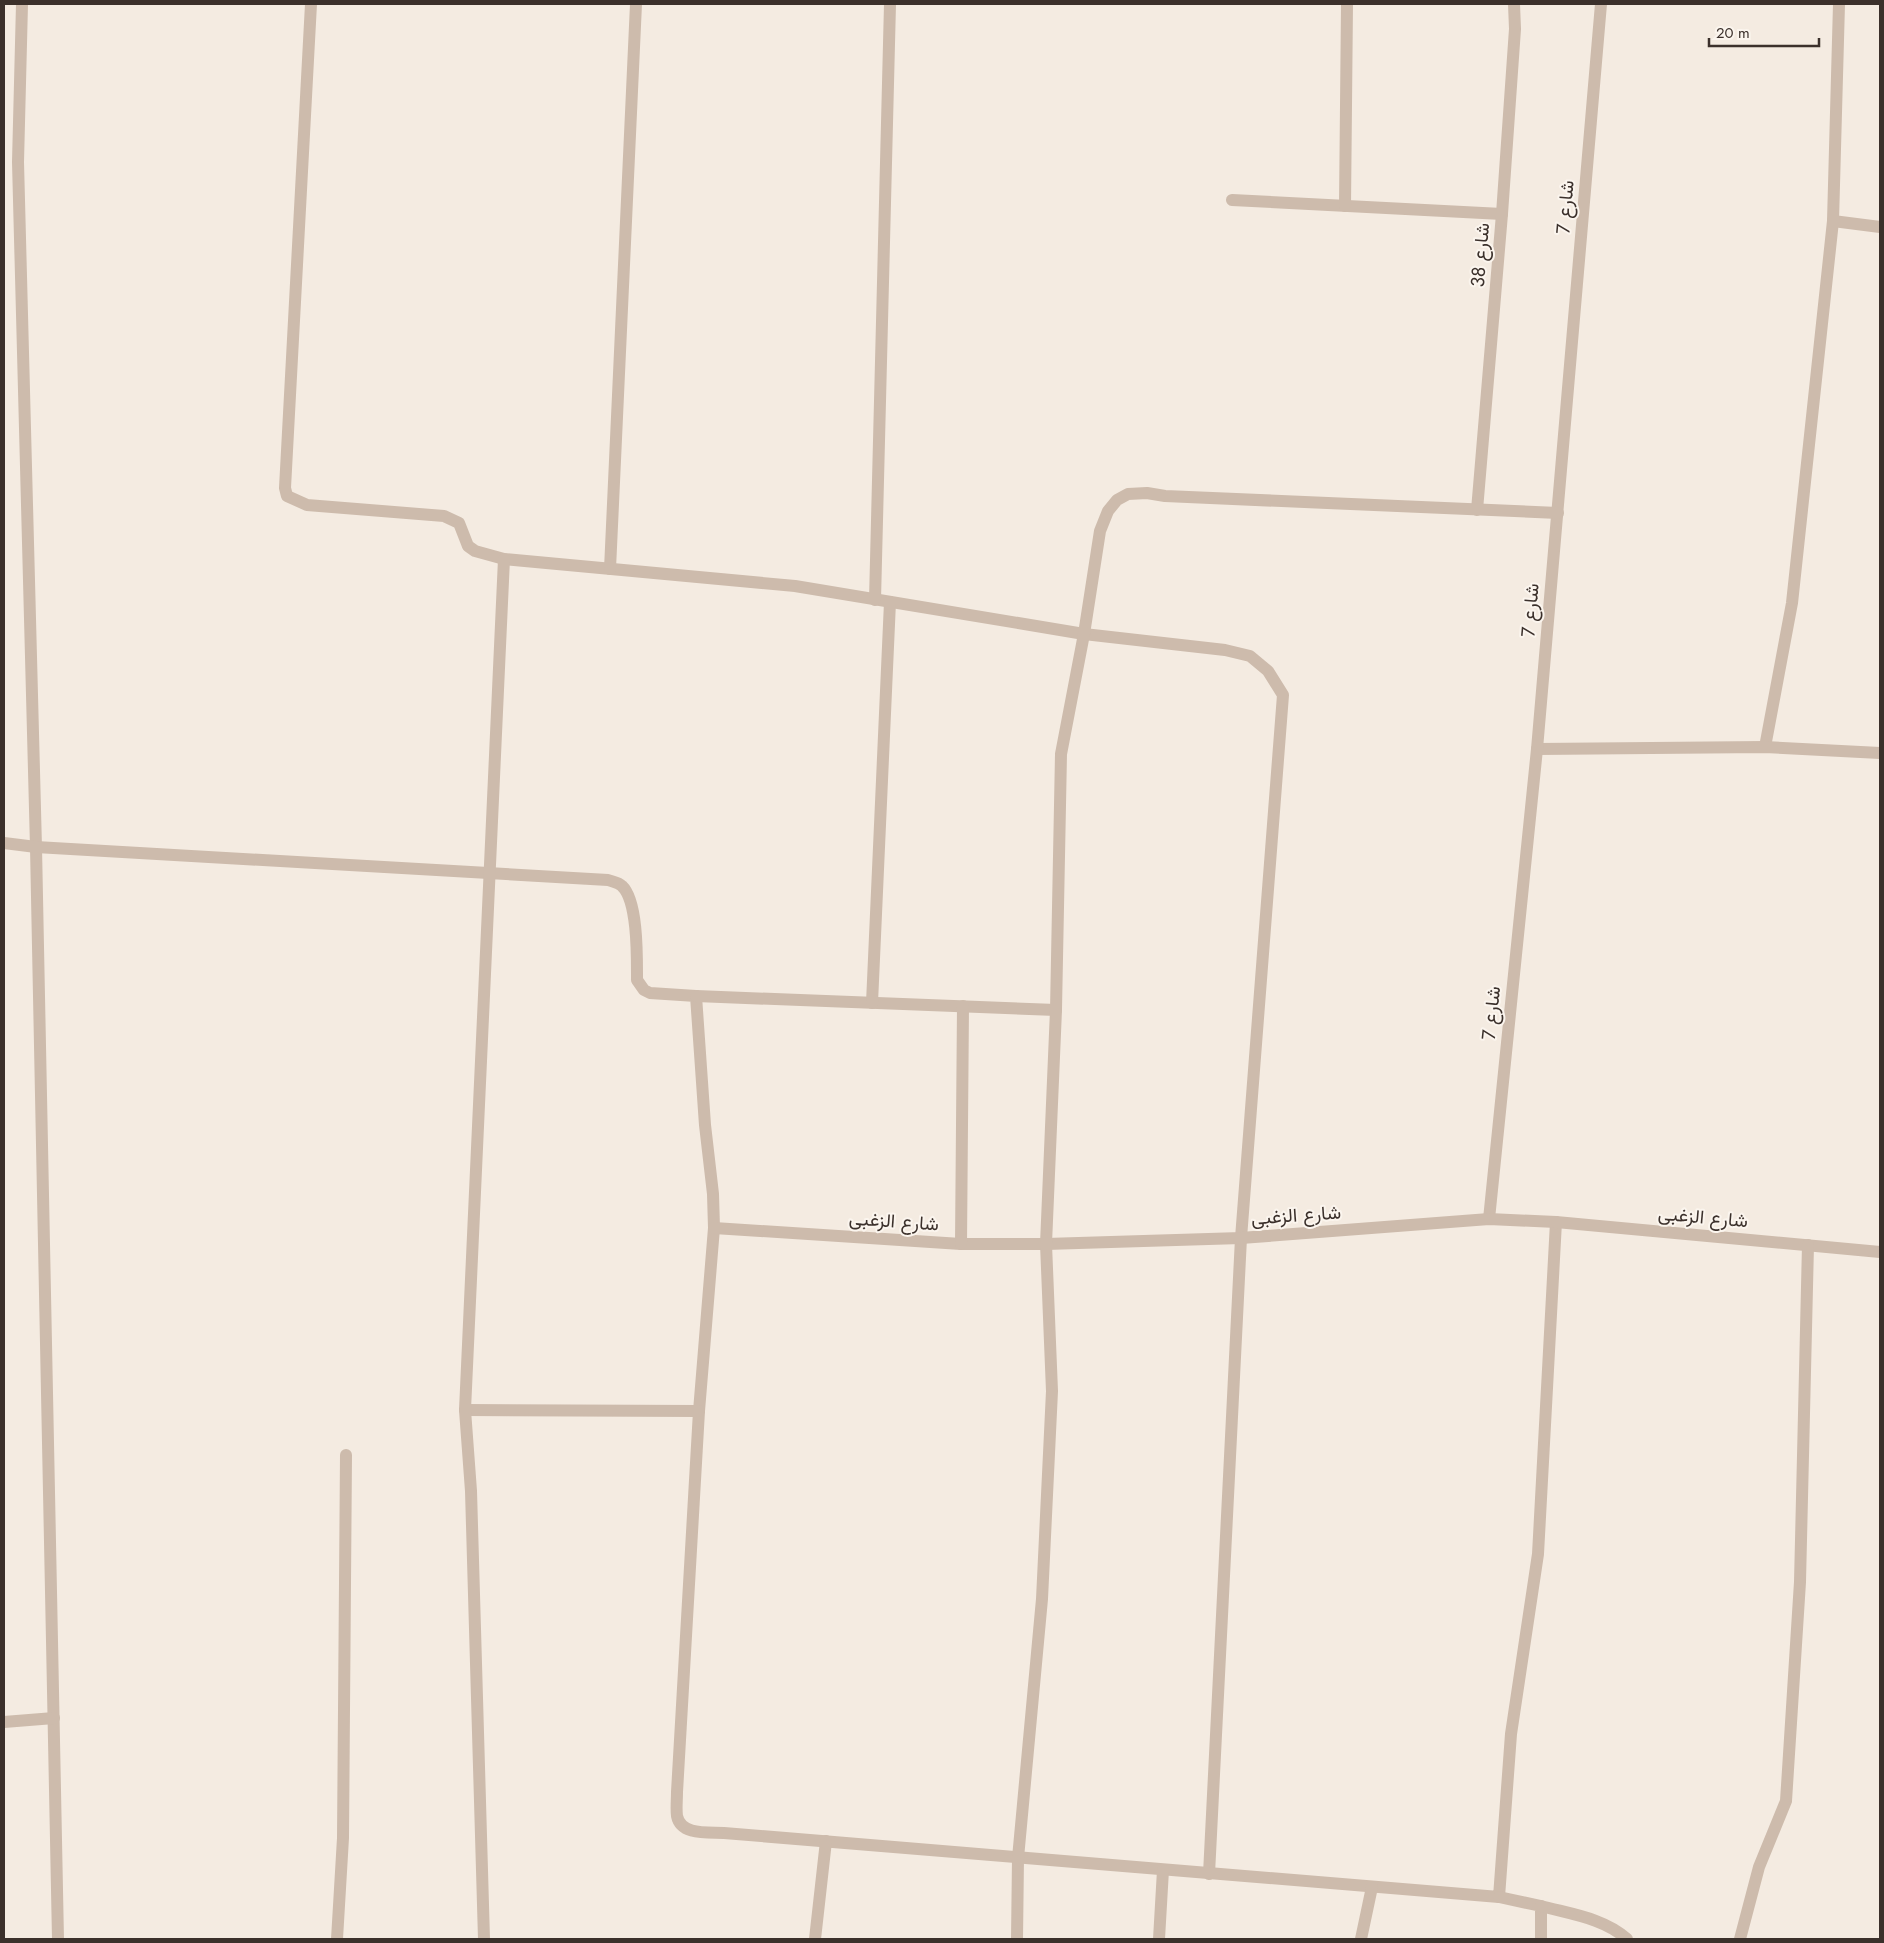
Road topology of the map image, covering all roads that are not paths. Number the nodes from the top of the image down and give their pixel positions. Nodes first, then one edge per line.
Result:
1 (22, 4) edge
2 (311, 4) edge
3 (636, 4) edge
4 (890, 4) edge
5 (1347, 4) edge
6 (1514, 4) edge
7 (1601, 4) edge
8 (1839, 4) edge
9 (1232, 200) dead end
10 (1345, 206) junction
11 (1502, 214) junction
12 (1833, 221) junction
13 (1880, 227) edge
14 (1477, 510) junction
15 (1558, 513) junction
16 (504, 559) junction
17 (610, 569) junction
18 (875, 600) junction
19 (890, 602) junction
20 (1084, 634) junction
21 (1765, 747) junction
22 (1537, 749) junction
23 (1880, 753) edge
24 (4, 843) edge
25 (36, 847) junction
26 (491, 875) junction
27 (696, 996) junction
28 (872, 1003) junction
29 (963, 1006) junction
30 (1056, 1010) junction
31 (1489, 1219) junction
32 (1556, 1222) junction
33 (714, 1228) junction
34 (1241, 1238) junction
35 (961, 1244) junction
36 (1046, 1244) junction
37 (1808, 1245) junction
38 (1880, 1252) edge
39 (465, 1410) junction
40 (699, 1411) junction
41 (346, 1455) dead end
42 (54, 1718) junction
43 (4, 1722) edge
44 (826, 1841) junction
45 (1018, 1858) junction
46 (1163, 1870) junction
47 (1209, 1874) junction
48 (1372, 1887) junction
49 (1498, 1897) junction
50 (1541, 1906) junction
51 (58, 1939) edge
52 (337, 1939) edge
53 (484, 1939) edge
54 (815, 1939) edge
55 (1016, 1939) edge
56 (1158, 1939) edge
57 (1361, 1939) edge
58 (1541, 1939) edge
59 (1627, 1939) edge
60 (1740, 1939) edge

1 - 25 street
2 - 16 street
3 - 17 street
4 - 18 street
5 - 10 street
6 - 11 street, شارع 38
7 - 15 street, شارع 7
8 - 12 street
9 - 10 street
10 - 11 street
11 - 14 street, شارع 38
12 - 13 street
12 - 21 street
14 - 15 street
14 - 20 street
15 - 22 street, شارع 7
16 - 17 street
16 - 26 street
17 - 18 street
18 - 19 street
19 - 20 street
19 - 28 street
20 - 30 street
20 - 34 street
21 - 22 street
21 - 23 street
22 - 31 street, شارع 7
24 - 25 street
25 - 26 street
25 - 42 street
26 - 27 street
26 - 39 street
27 - 28 street
27 - 33 street
28 - 29 street
29 - 30 street
29 - 35 street
30 - 36 street
31 - 32 street, شارع الزغبى
31 - 34 street, شارع الزغبى
32 - 37 street, شارع الزغبى
32 - 49 street
33 - 35 street, شارع الزغبى
33 - 40 street
34 - 36 street, شارع الزغبى
34 - 47 street
35 - 36 street, شارع الزغبى
36 - 45 street
37 - 38 street, شارع الزغبى
37 - 60 street
39 - 40 street
39 - 53 street
40 - 44 street
41 - 52 street
42 - 43 street
42 - 51 street
44 - 45 street
44 - 54 street
45 - 46 street
45 - 55 street
46 - 47 street
46 - 56 street
47 - 48 street
48 - 49 street
48 - 57 street
49 - 50 street
50 - 58 street
50 - 59 street

